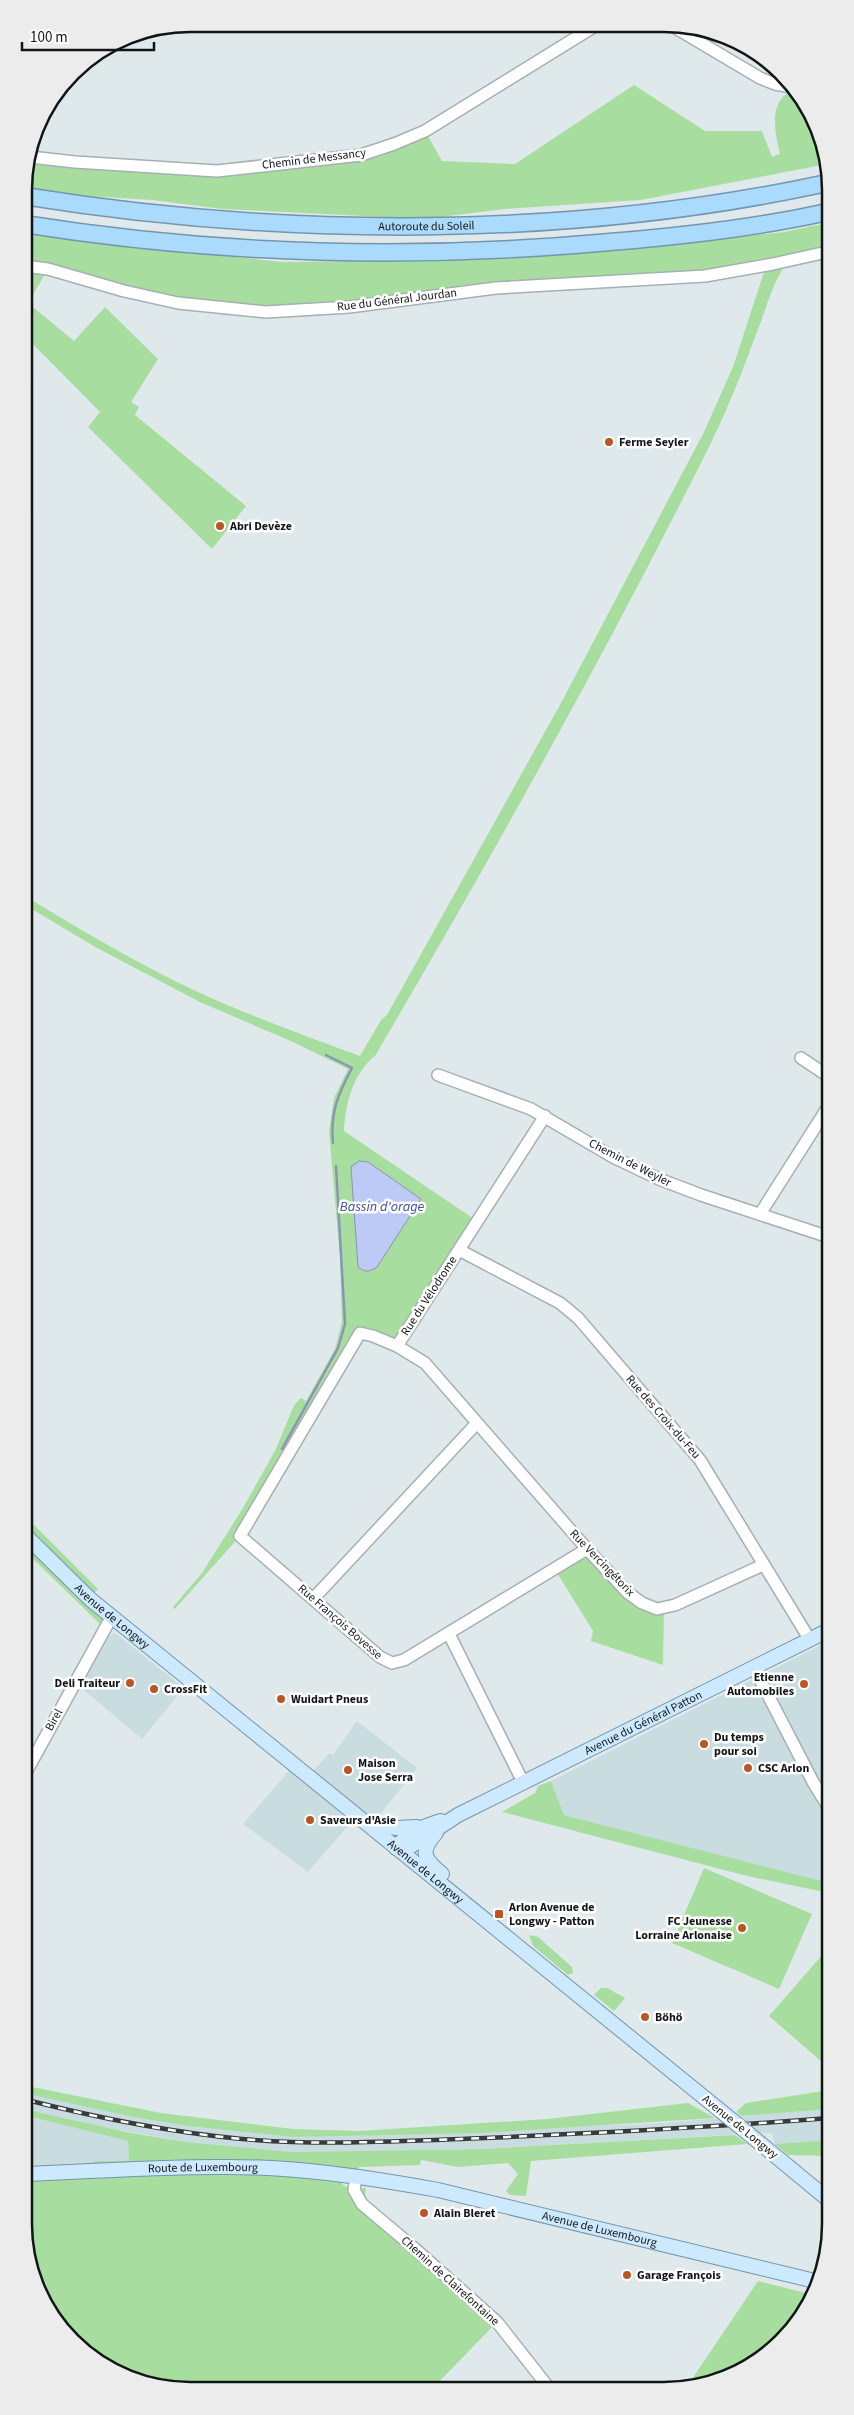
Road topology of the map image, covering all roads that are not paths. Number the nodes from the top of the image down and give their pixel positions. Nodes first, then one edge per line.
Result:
1 (585, 32) edge
2 (687, 35) edge
3 (780, 85) edge
4 (36, 158) edge
5 (821, 184) edge
6 (33, 198) edge
7 (822, 213) edge
8 (33, 225) edge
9 (822, 253) edge
10 (33, 267) edge
11 (800, 1058) dead end
12 (822, 1072) edge
13 (438, 1075) dead end
14 (545, 1116) junction
15 (822, 1118) edge
16 (760, 1214) junction
17 (821, 1235) edge
18 (459, 1250) junction
19 (397, 1346) junction
20 (477, 1423) junction
21 (240, 1536) joint
22 (32, 1542) edge
23 (587, 1549) junction
24 (763, 1564) junction
25 (312, 1598) junction
26 (112, 1616) junction
27 (449, 1634) junction
28 (821, 1634) edge
29 (810, 1640) junction
30 (754, 1668) junction
31 (32, 1761) edge
32 (524, 1782) junction
33 (821, 1795) edge
34 (458, 1815) junction
35 (364, 1821) junction
36 (421, 1827) junction
37 (399, 1850) junction
38 (474, 1911) junction
39 (32, 2174) edge
40 (356, 2177) junction
41 (379, 2179) joint
42 (821, 2194) edge
43 (811, 2280) edge
44 (544, 2382) edge

1 - 4 street, Chemin de Messancy
2 - 3 street
5 - 6 highway, Autoroute du Soleil
7 - 8 highway
9 - 10 street, Rue du Général Jourdan
11 - 12 street
13 - 14 street, Chemin de Weyler
14 - 16 street, Chemin de Weyler
14 - 18 street, Rue du Vélodrome
15 - 16 street
16 - 17 street, Chemin de Weyler
18 - 19 street, Rue du Vélodrome
18 - 24 street, Rue des Croix-du-Feu
19 - 20 street, Rue Vercingétorix
19 - 21 street, Rue du Vélodrome
20 - 23 street, Rue Vercingétorix
20 - 25 street
21 - 25 street, Rue François Bovesse
22 - 26 main road, Avenue de Longwy
23 - 24 street, Rue Vercingétorix
23 - 27 street, Rue François Bovesse
24 - 29 street, Rue des Croix-du-Feu
25 - 27 street, Rue François Bovesse
26 - 31 street, Birel
26 - 35 main road, Avenue de Longwy
27 - 32 street
28 - 29 main road, Avenue du Général Patton
29 - 30 main road, Avenue du Général Patton
30 - 32 main road, Avenue du Général Patton
30 - 33 street
32 - 34 main road, Avenue du Général Patton
34 - 36 main road
34 - 37 main road
34 - 38 main road
35 - 36 main road
35 - 37 main road, Avenue de Longwy
36 - 37 main road
37 - 38 main road, Avenue de Longwy
38 - 42 main road, Avenue de Longwy, bridge
39 - 40 main road, Route de Luxembourg
40 - 41 main road, Route de Luxembourg
40 - 44 street, Chemin de Clairefontaine
41 - 43 main road, Avenue de Luxembourg

